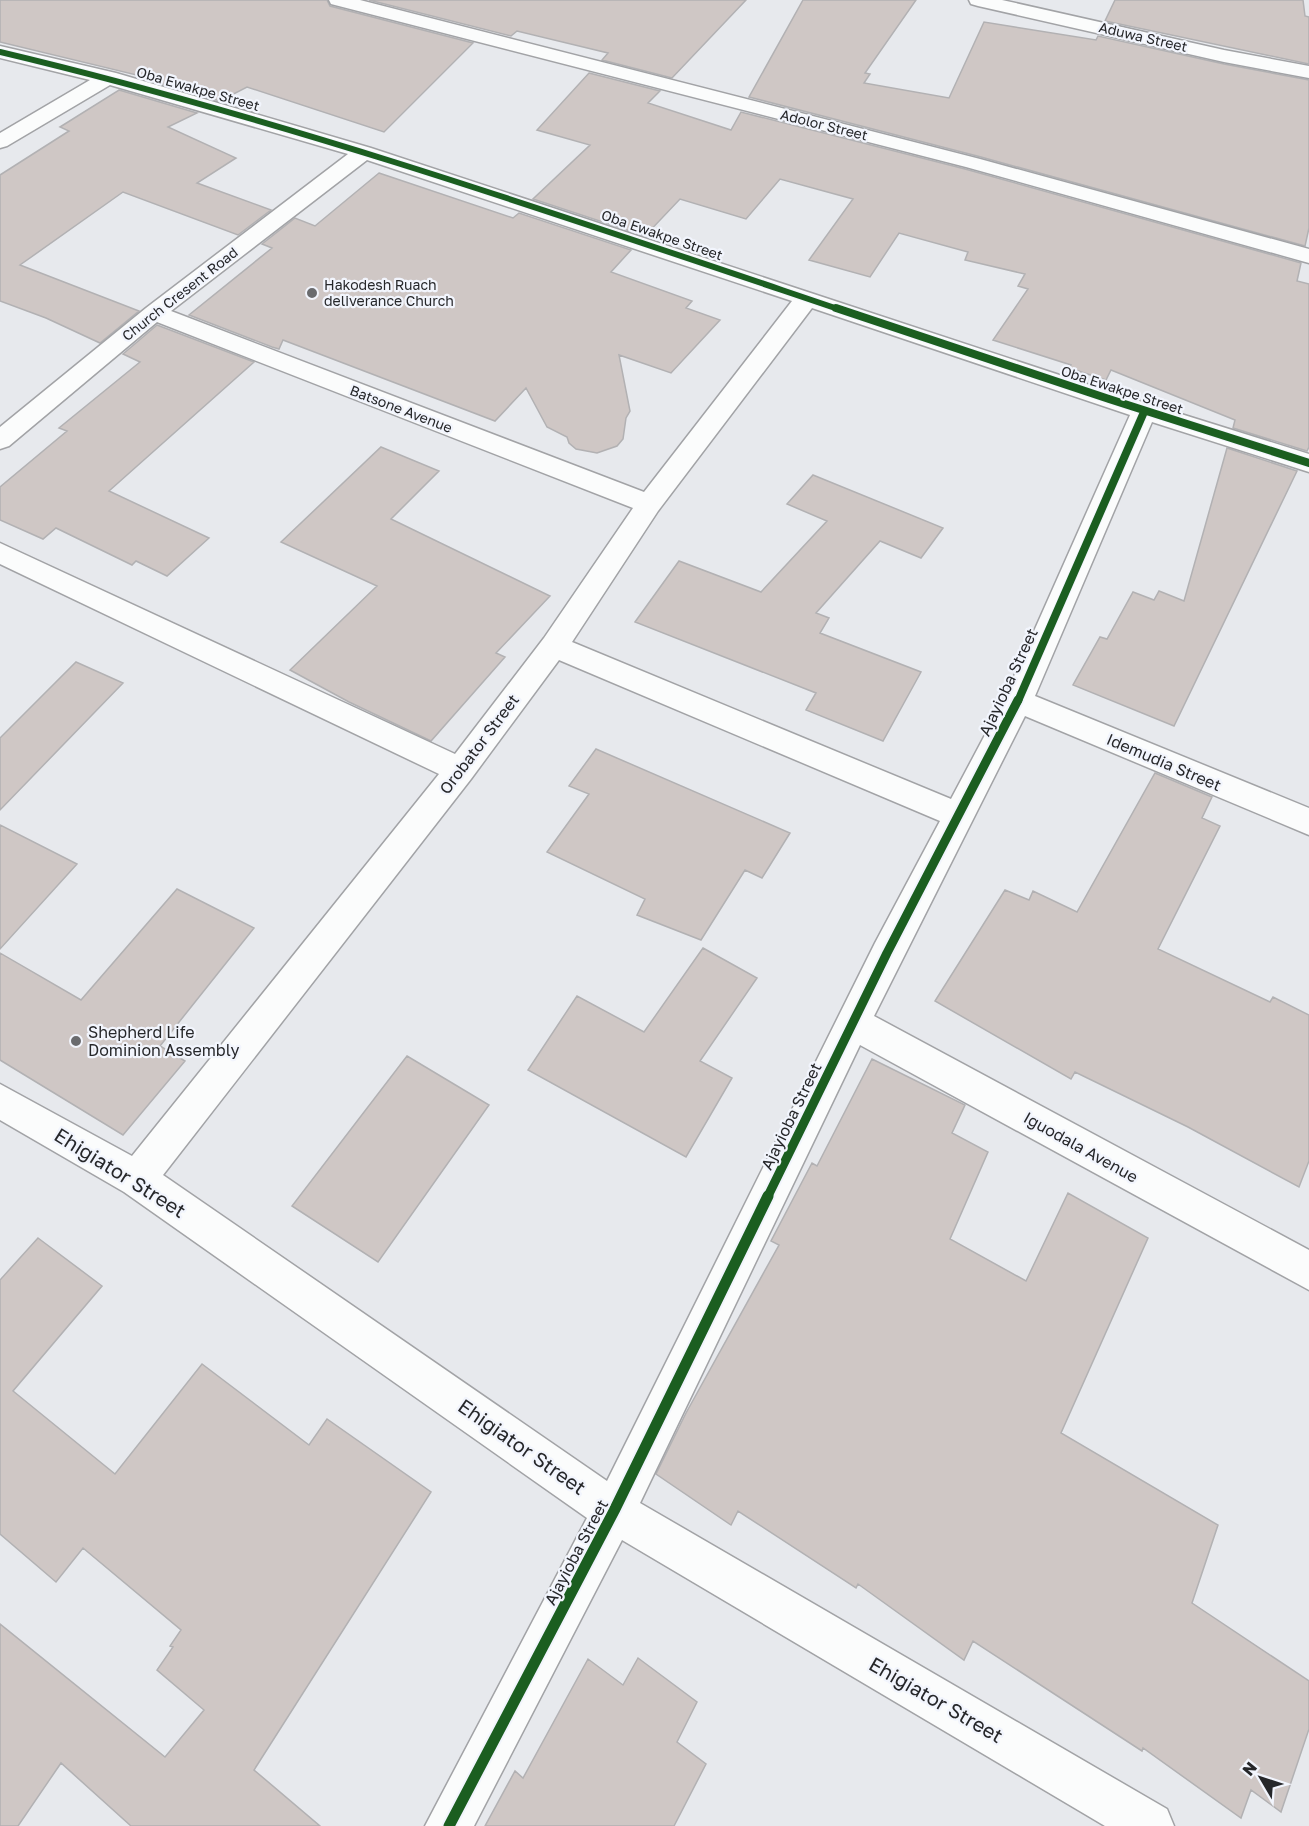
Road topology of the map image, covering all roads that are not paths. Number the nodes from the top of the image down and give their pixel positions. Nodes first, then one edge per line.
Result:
1 (338, 0) edge
2 (978, 0) edge
3 (1076, 0) edge
4 (1075, 21) junction
5 (0, 52) edge
6 (1309, 72) edge
7 (109, 77) junction
8 (0, 142) edge
9 (364, 152) junction
10 (1309, 256) edge
11 (807, 298) junction
12 (154, 313) junction
13 (1144, 412) junction
14 (0, 440) edge
15 (1309, 463) edge
16 (649, 504) junction
17 (0, 553) edge
18 (554, 646) junction
19 (1018, 701) junction
20 (460, 770) junction
21 (958, 815) junction
22 (1309, 822) edge
23 (853, 1023) junction
24 (0, 1101) edge
25 (137, 1179) junction
26 (1309, 1270) edge
27 (614, 1511) junction
28 (449, 1826) edge
29 (1150, 1826) edge

1 - 10 street, Adolor Street
2 - 4 street, Aduwa Street
3 - 4 street
4 - 6 street, Aduwa Street
5 - 7 street, Oba Ewakpe Street
7 - 8 street
7 - 9 street, Oba Ewakpe Street
9 - 11 street, Oba Ewakpe Street
9 - 12 street, Church Cresent Road
11 - 13 street, Oba Ewakpe Street
11 - 16 street, Orobator Street
12 - 14 street, Church Cresent Road
12 - 16 street, Batsone Avenue
13 - 15 street, Oba Ewakpe Street
13 - 19 street, Ajayioba Street
16 - 18 street, Orobator Street
17 - 20 street
18 - 20 street, Orobator Street
18 - 21 street
19 - 21 street, Ajayioba Street
19 - 22 street, Idemudia Street
20 - 25 street, Orobator Street
21 - 23 street, Ajayioba Street
23 - 26 street, Iguodala Avenue
23 - 27 street, Ajayioba Street
24 - 25 street, Ehigiator Street
25 - 27 street, Ehigiator Street
27 - 28 street, Ajayioba Street
27 - 29 street, Ehigiator Street

